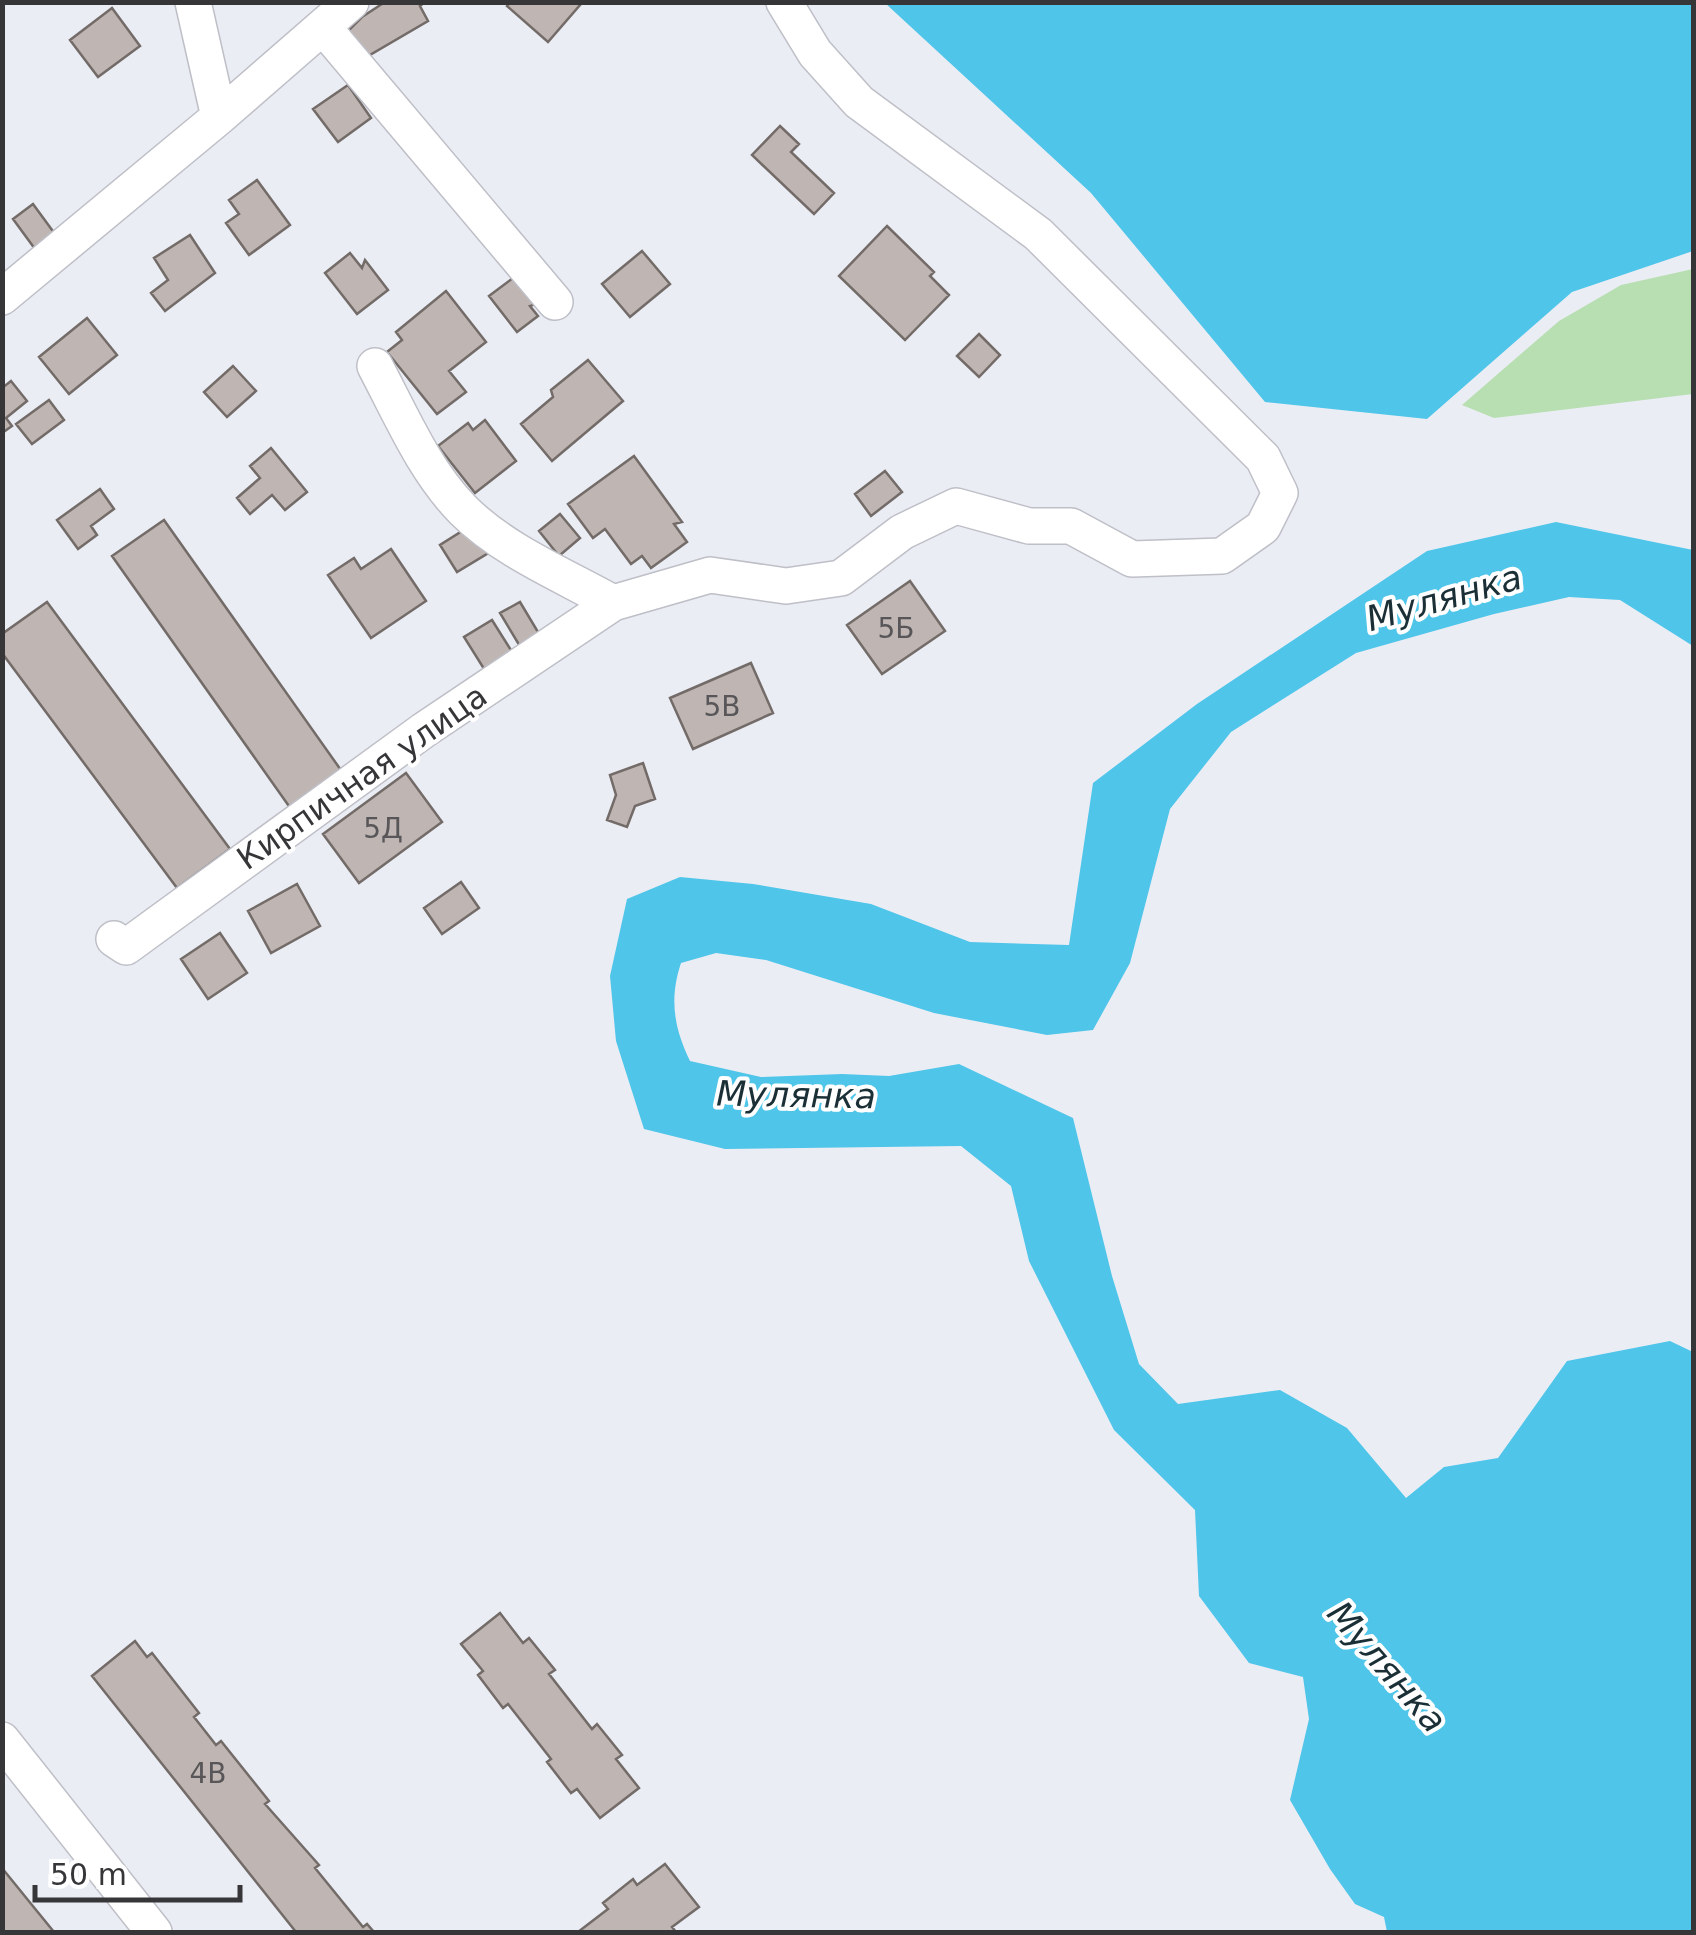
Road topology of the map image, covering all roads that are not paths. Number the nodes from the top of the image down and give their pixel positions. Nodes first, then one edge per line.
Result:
1 (193, 2) edge
2 (351, 2) edge
3 (784, 2) edge
4 (323, 27) junction
5 (219, 117) junction
6 (2, 296) edge
7 (555, 302) dead end
8 (375, 366) dead end
9 (613, 603) junction
10 (114, 940) dead end
11 (2, 1740) edge
12 (154, 1932) edge

1 - 5 street
2 - 4 street
3 - 9 street, Кирпичная улица
4 - 5 street
4 - 7 street
5 - 6 street
8 - 9 street
9 - 10 street, Кирпичная улица
11 - 12 street

